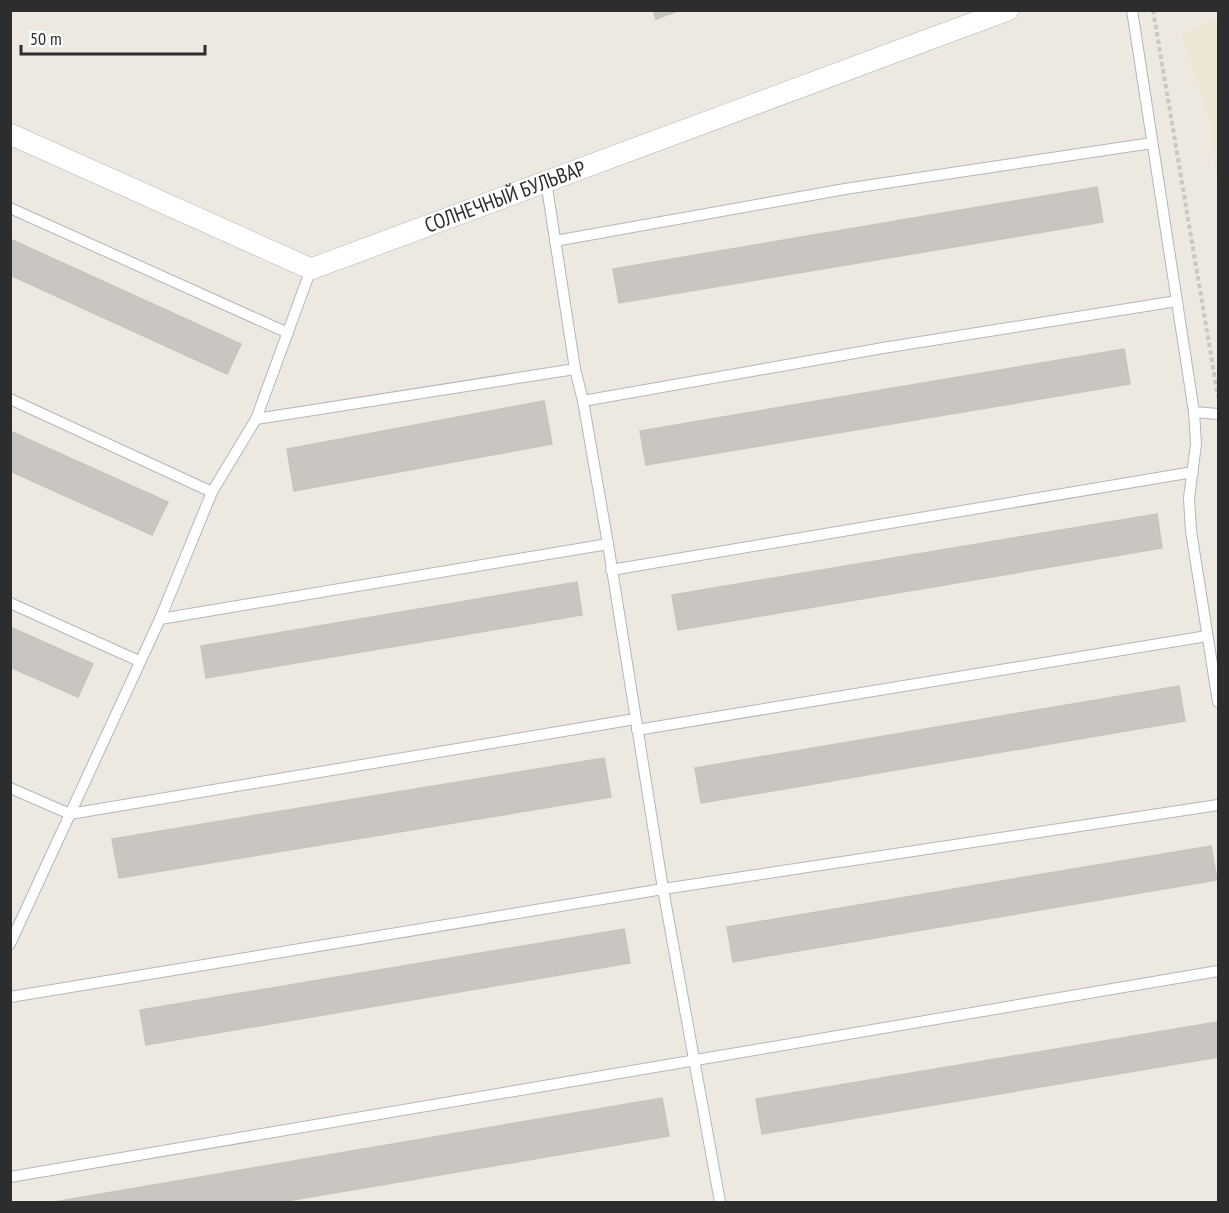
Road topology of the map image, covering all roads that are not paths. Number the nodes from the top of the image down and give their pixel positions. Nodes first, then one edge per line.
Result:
1 (1008, 10) edge
2 (1132, 10) edge
3 (10, 134) edge
4 (1152, 143) junction
5 (546, 181) junction
6 (10, 208) edge
7 (555, 241) junction
8 (311, 269) junction
9 (1177, 301) junction
10 (288, 333) junction
11 (575, 369) junction
12 (10, 399) edge
13 (583, 401) junction
14 (1194, 412) junction
15 (1218, 414) edge
16 (256, 419) junction
17 (1193, 472) junction
18 (212, 492) junction
19 (608, 544) junction
20 (611, 570) junction
21 (10, 603) edge
22 (160, 619) junction
23 (1207, 636) junction
24 (139, 661) junction
25 (1218, 702) edge
26 (636, 725) junction
27 (10, 788) edge
28 (1218, 805) edge
29 (70, 814) junction
30 (663, 889) junction
31 (10, 944) edge
32 (1218, 970) edge
33 (10, 997) edge
34 (694, 1060) junction
35 (10, 1177) edge
36 (720, 1203) edge

1 - 5 street, СОЛНЕЧНЫЙ БУЛЬВАР
2 - 4 lane
3 - 8 street
4 - 7 lane
4 - 9 lane
5 - 7 lane
5 - 8 street, СОЛНЕЧНЫЙ БУЛЬВАР
6 - 10 lane
7 - 11 lane
8 - 10 lane
9 - 13 lane
9 - 14 lane
10 - 16 lane
11 - 13 lane
11 - 16 lane
12 - 18 lane
13 - 19 lane
14 - 15 lane
14 - 17 lane
16 - 18 lane
17 - 20 lane
17 - 23 lane
18 - 22 lane
19 - 20 lane
19 - 22 lane
20 - 26 lane
21 - 24 lane
22 - 24 lane
23 - 25 lane
23 - 26 lane
24 - 29 lane
26 - 29 lane
26 - 30 lane
27 - 29 lane
28 - 30 lane
29 - 31 lane
30 - 33 lane
30 - 34 lane
32 - 34 lane
34 - 35 lane
34 - 36 lane

